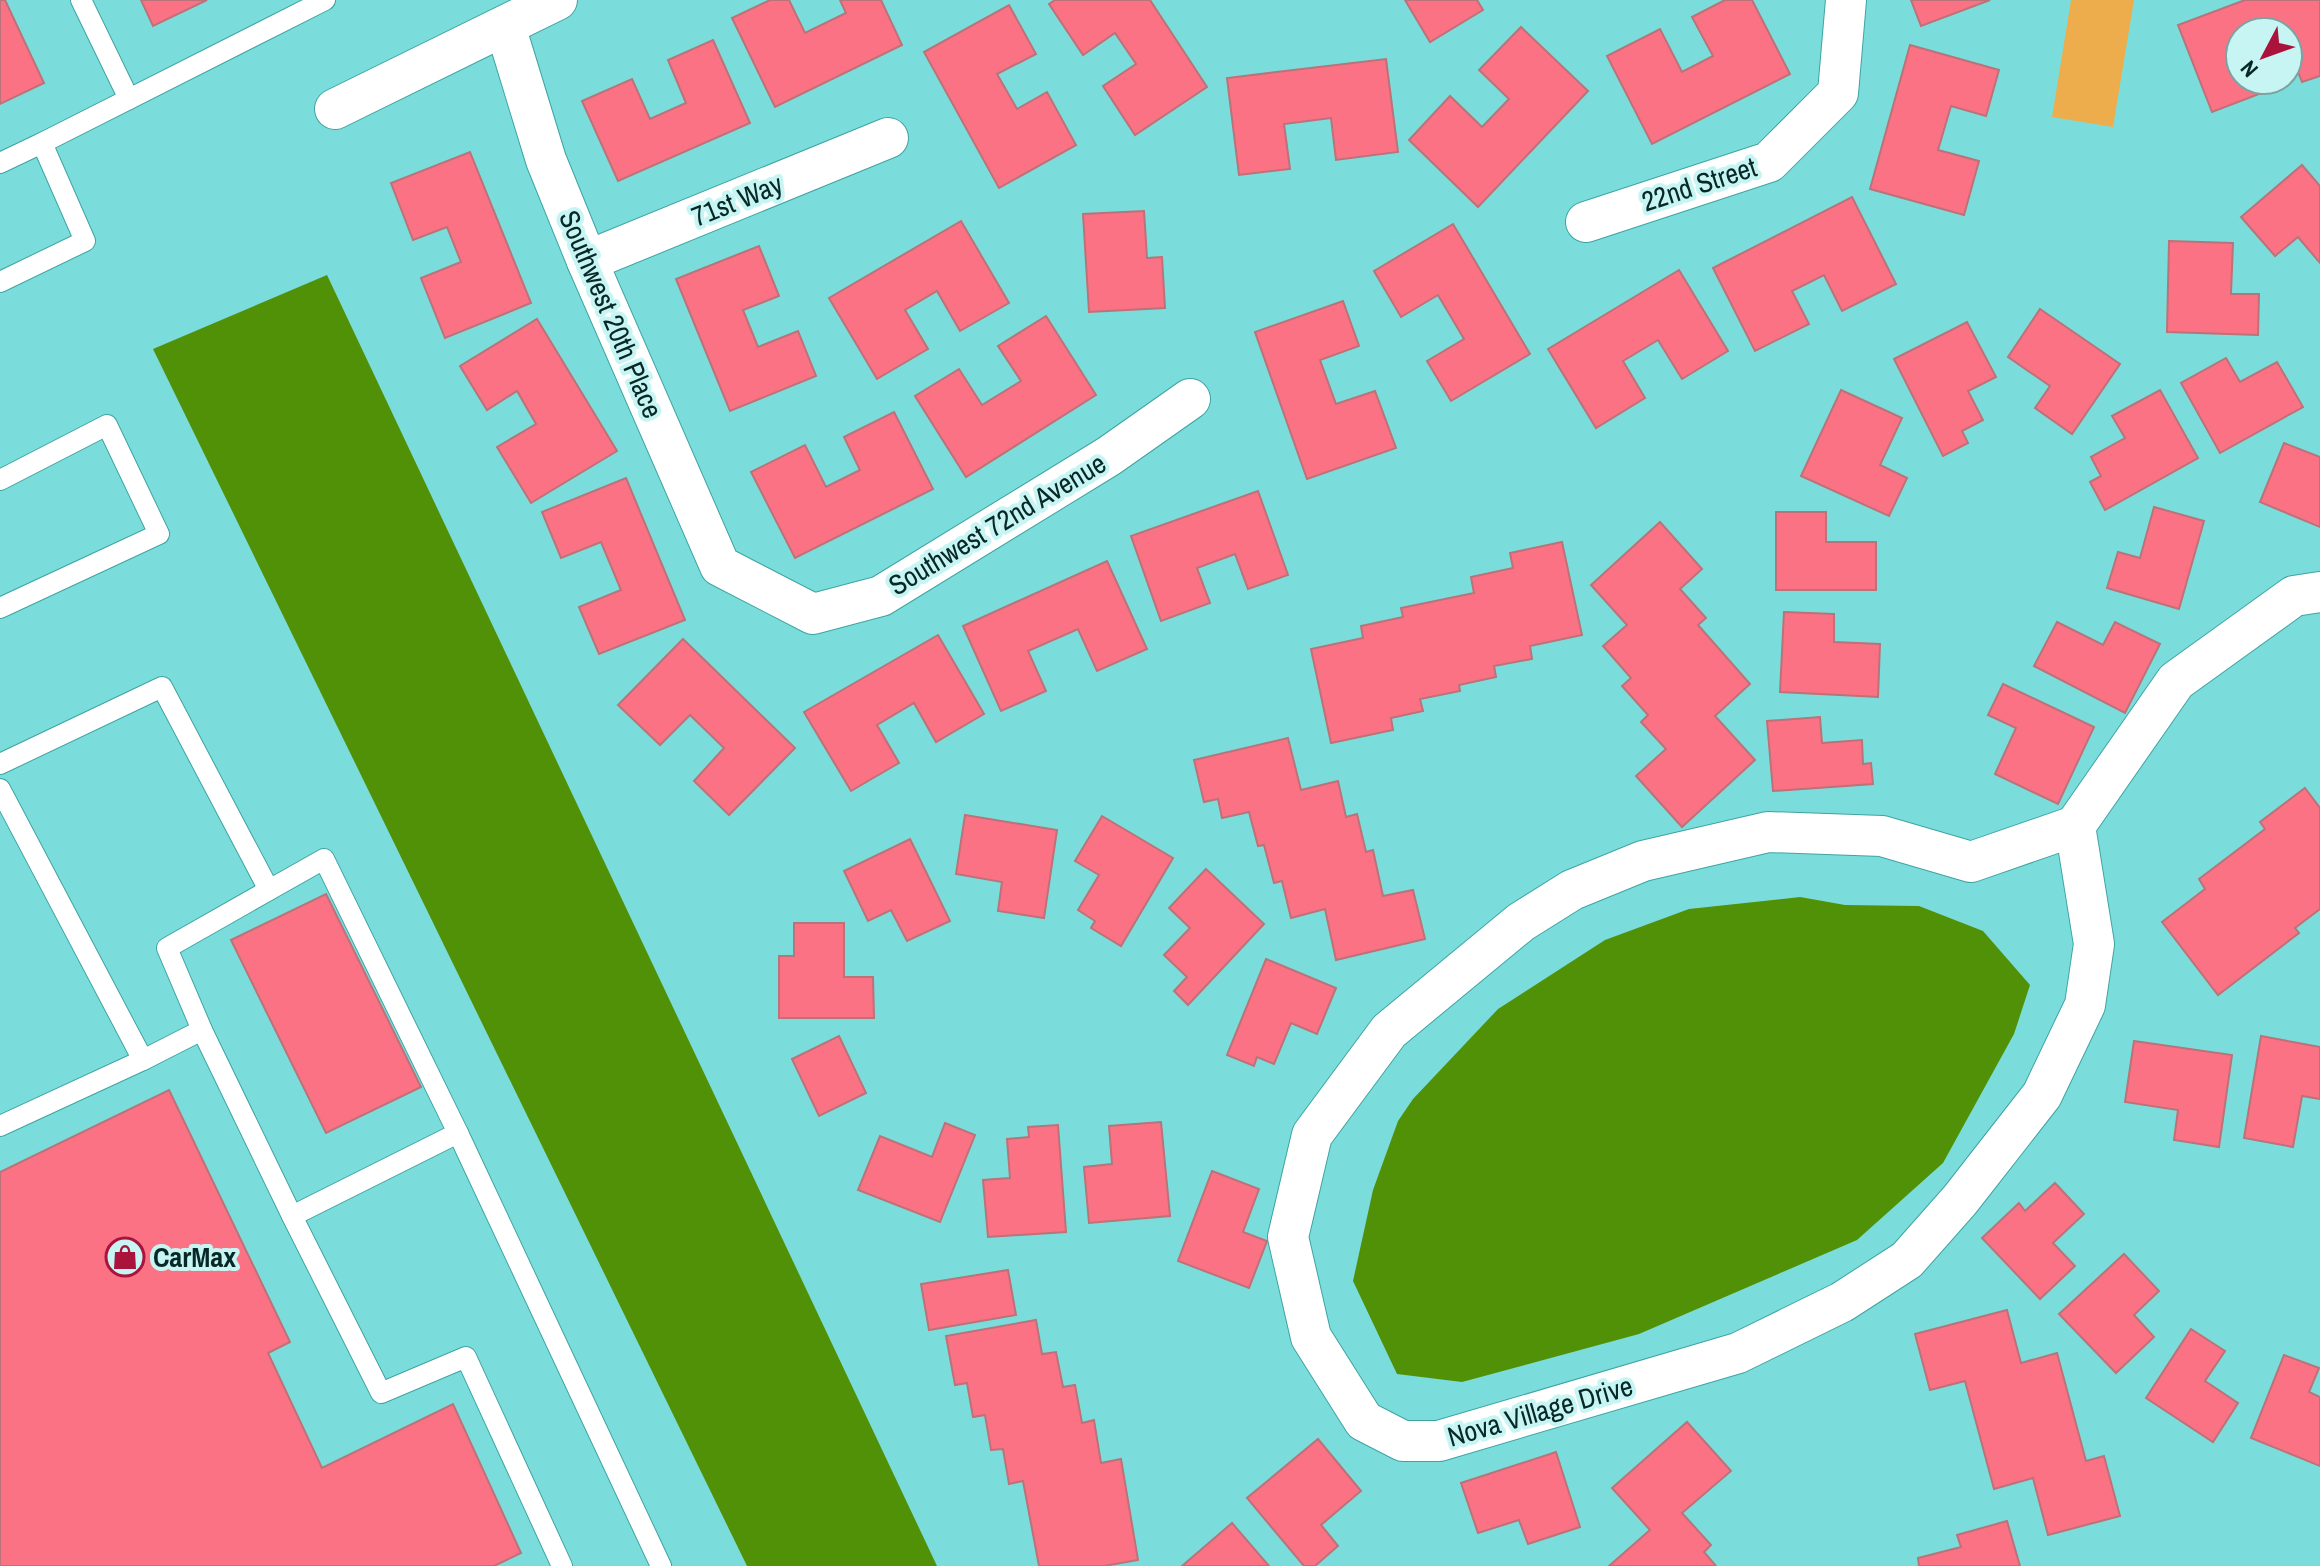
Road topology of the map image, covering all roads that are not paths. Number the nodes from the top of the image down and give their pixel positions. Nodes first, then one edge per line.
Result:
1 (81, 0) edge
2 (325, 0) edge
3 (557, 0) edge
4 (1846, 0) edge
5 (505, 26) junction
6 (129, 99) junction
7 (335, 109) dead end
8 (888, 138) dead end
9 (42, 143) junction
10 (0, 163) edge
11 (1586, 222) dead end
12 (587, 261) junction
13 (0, 282) edge
14 (1190, 399) dead end
15 (0, 480) edge
16 (748, 583) joint
17 (2320, 592) edge
18 (0, 608) edge
19 (0, 764) edge
20 (0, 789) edge
21 (2075, 826) junction
22 (269, 890) junction
23 (202, 1030) junction
24 (143, 1060) junction
25 (0, 1126) edge
26 (458, 1133) junction
27 (292, 1216) junction
28 (562, 1566) edge
29 (661, 1566) edge

1 - 6 lane
2 - 6 lane
3 - 5 street
4 - 11 street, 22nd Street
5 - 7 street
5 - 12 street, Southwest 20th Place
6 - 9 lane
8 - 12 street, 71st Way
9 - 10 lane
9 - 13 lane
12 - 16 street, Southwest 20th Place
14 - 16 street, Southwest 72nd Avenue
15 - 18 lane
17 - 21 street
19 - 22 lane
20 - 24 lane
21 - 21 street, Nova Village Drive
22 - 23 lane
22 - 26 lane
23 - 24 lane
23 - 27 lane
24 - 25 lane
26 - 27 lane
26 - 29 lane
27 - 28 lane

